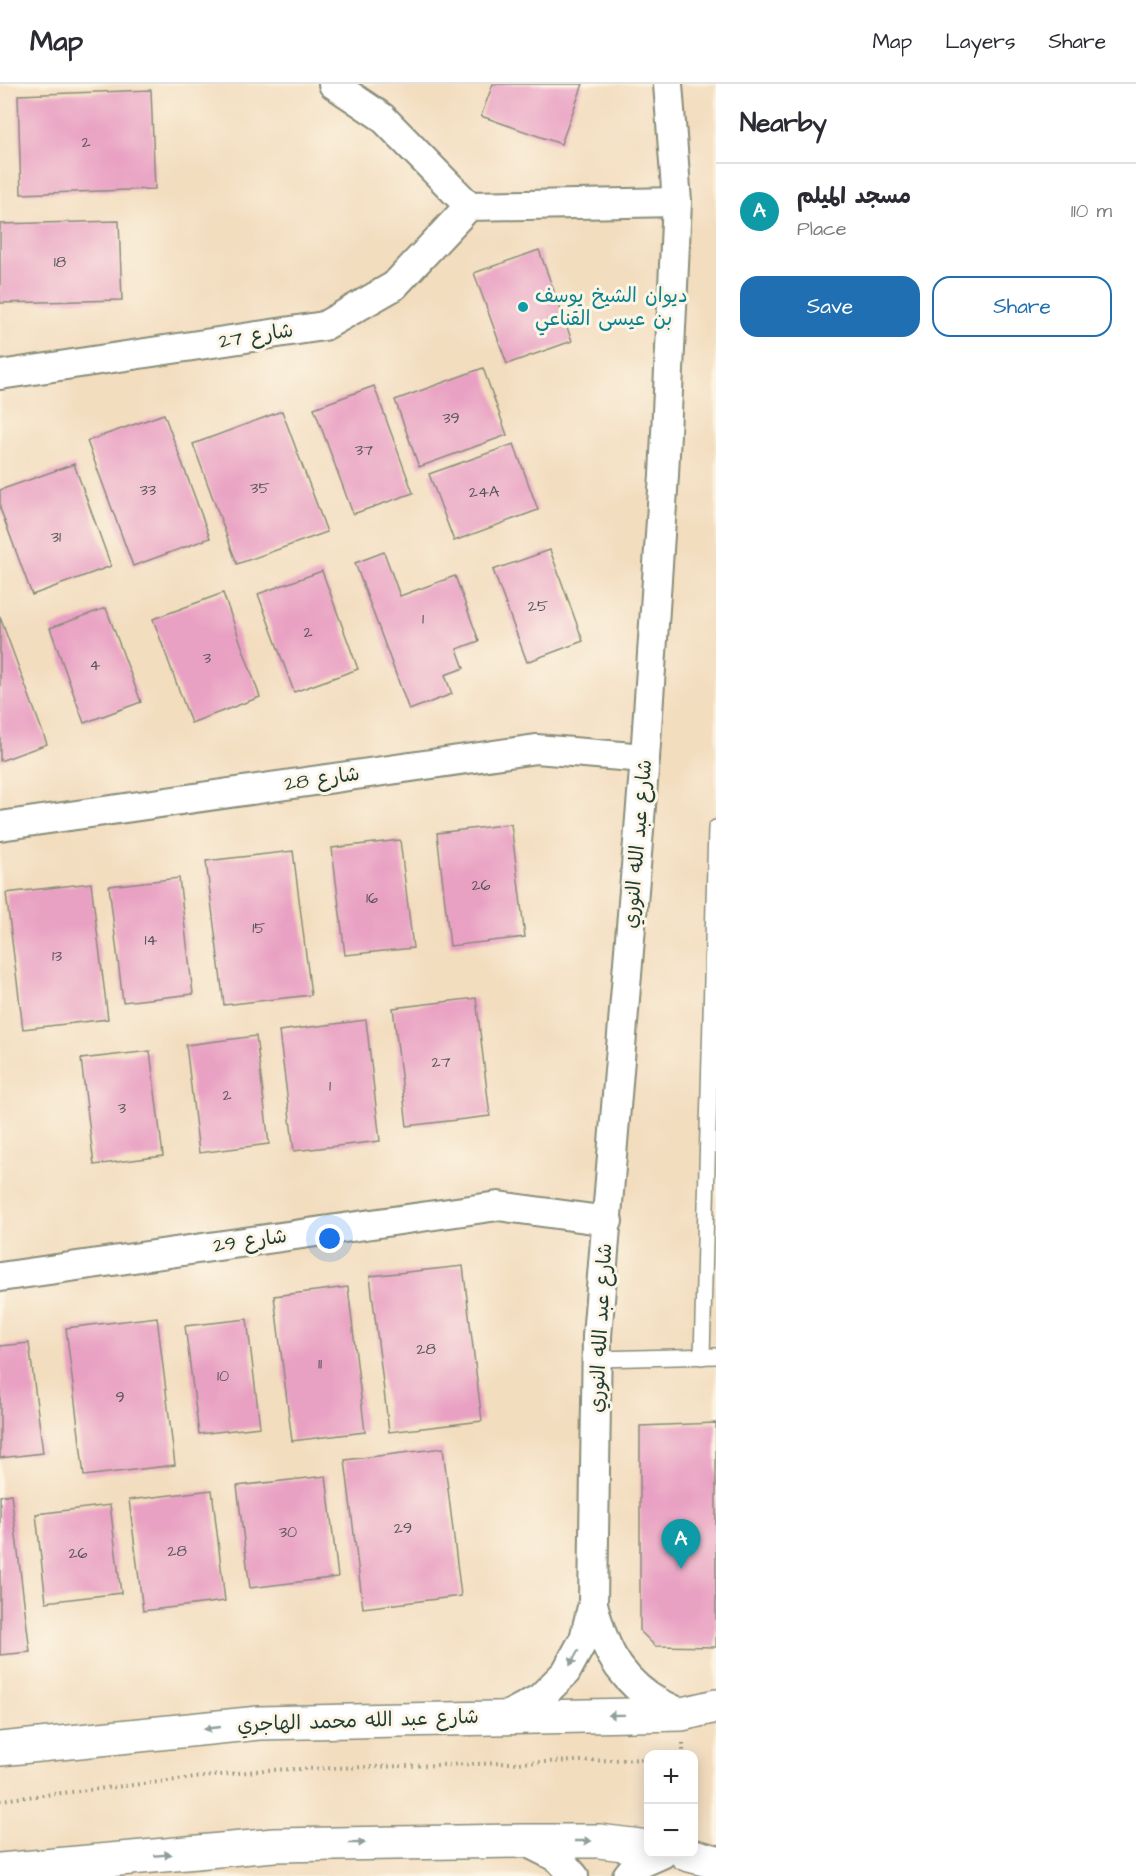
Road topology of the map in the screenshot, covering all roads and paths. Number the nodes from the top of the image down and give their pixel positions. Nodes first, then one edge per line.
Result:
1 (333, 84) edge
2 (668, 84) edge
3 (677, 202) junction
4 (469, 206) junction
5 (0, 375) edge
6 (645, 758) junction
7 (0, 826) edge
8 (716, 828) edge
9 (608, 1221) junction
10 (0, 1277) edge
11 (709, 1357) edge
12 (597, 1359) junction
13 (593, 1603) junction
14 (716, 1706) edge
15 (682, 1714) junction
16 (507, 1716) junction
17 (716, 1726) edge
18 (0, 1749) edge
19 (644, 1759) edge
20 (0, 1800) edge
21 (524, 1840) junction
22 (716, 1840) edge
23 (698, 1845) edge
24 (644, 1846) edge
25 (698, 1857) edge
26 (653, 1858) edge
27 (716, 1862) edge
28 (0, 1870) edge
29 (574, 1876) edge
30 (627, 1876) edge

1 - 4 street
2 - 3 street, شارع عبد الله النوري
3 - 4 street
3 - 6 street, شارع عبد الله النوري
4 - 5 street, شارع 27
6 - 7 street, شارع 28
6 - 9 street, شارع عبد الله النوري
8 - 11 lane
9 - 10 street, شارع 29
9 - 12 street, شارع عبد الله النوري
11 - 12 lane
12 - 13 street, شارع عبد الله النوري
13 - 15 street, شارع عبد الله النوري
13 -> 16 street, شارع عبد الله النوري
14 - 15 main road, شارع عبد الله محمد الهاجري
15 -> 16 main road, شارع عبد الله محمد الهاجري
15 - 17 main road
16 -> 18 main road, شارع عبد الله محمد الهاجري
19 - 20 path
21 -> 24 main road
28 -> 21 main road
21 - 29 street
22 - 23 main road
25 - 27 main road
26 - 30 street

